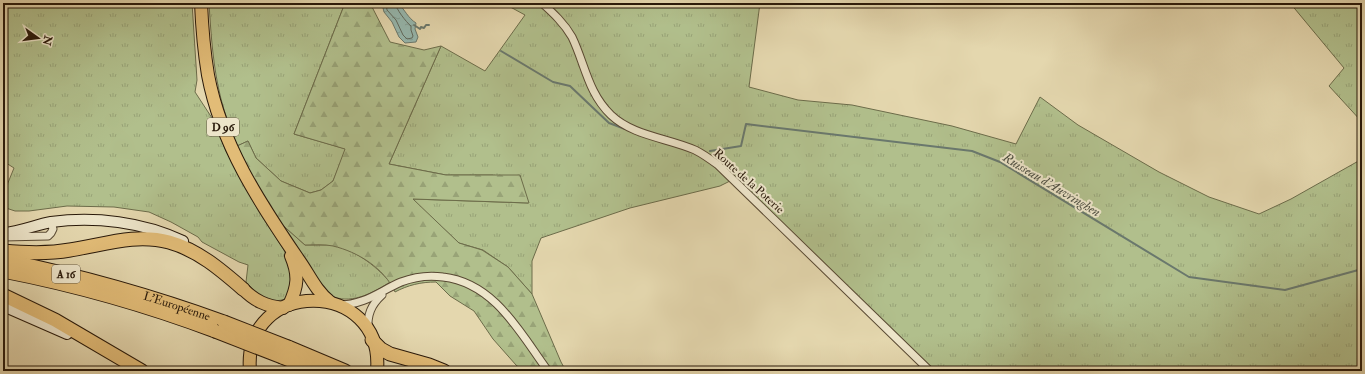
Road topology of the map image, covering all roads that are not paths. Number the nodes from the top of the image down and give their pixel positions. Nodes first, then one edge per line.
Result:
1 (201, 3) edge
2 (542, 3) edge
3 (51, 222) junction
4 (3, 233) edge
5 (3, 237) edge
6 (283, 239) junction
7 (3, 251) edge
8 (3, 260) edge
9 (3, 271) edge
10 (243, 289) junction
11 (387, 291) junction
12 (3, 294) edge
13 (333, 303) junction
14 (3, 306) edge
15 (286, 306) junction
16 (220, 327) junction
17 (370, 336) junction
18 (285, 352) junction
19 (137, 371) edge
20 (142, 371) edge
21 (250, 371) edge
22 (317, 371) edge
23 (345, 371) edge
24 (376, 371) edge
25 (444, 371) edge
26 (548, 371) edge
27 (930, 371) edge

1 - 6 main road, D 96
2 - 27 street, Route de la Poterie
3 - 4 main road
3 - 5 street
3 - 10 main road
6 - 13 main road, D 96
6 - 15 main road, D 96
7 - 10 highway
8 - 16 highway, L'Européenne / A 16
9 - 16 highway, L'Européenne / A 16
10 - 15 main road
11 - 13 street
11 - 17 street
11 - 26 street
12 - 20 highway
13 - 15 main road
13 - 17 main road
14 - 19 main road
15 - 21 main road
16 - 18 highway, L'Européenne / A 16, bridge
17 - 24 main road
17 - 25 highway
18 - 22 highway, L'Européenne / A 16
18 - 23 highway, L'Européenne / A 16

